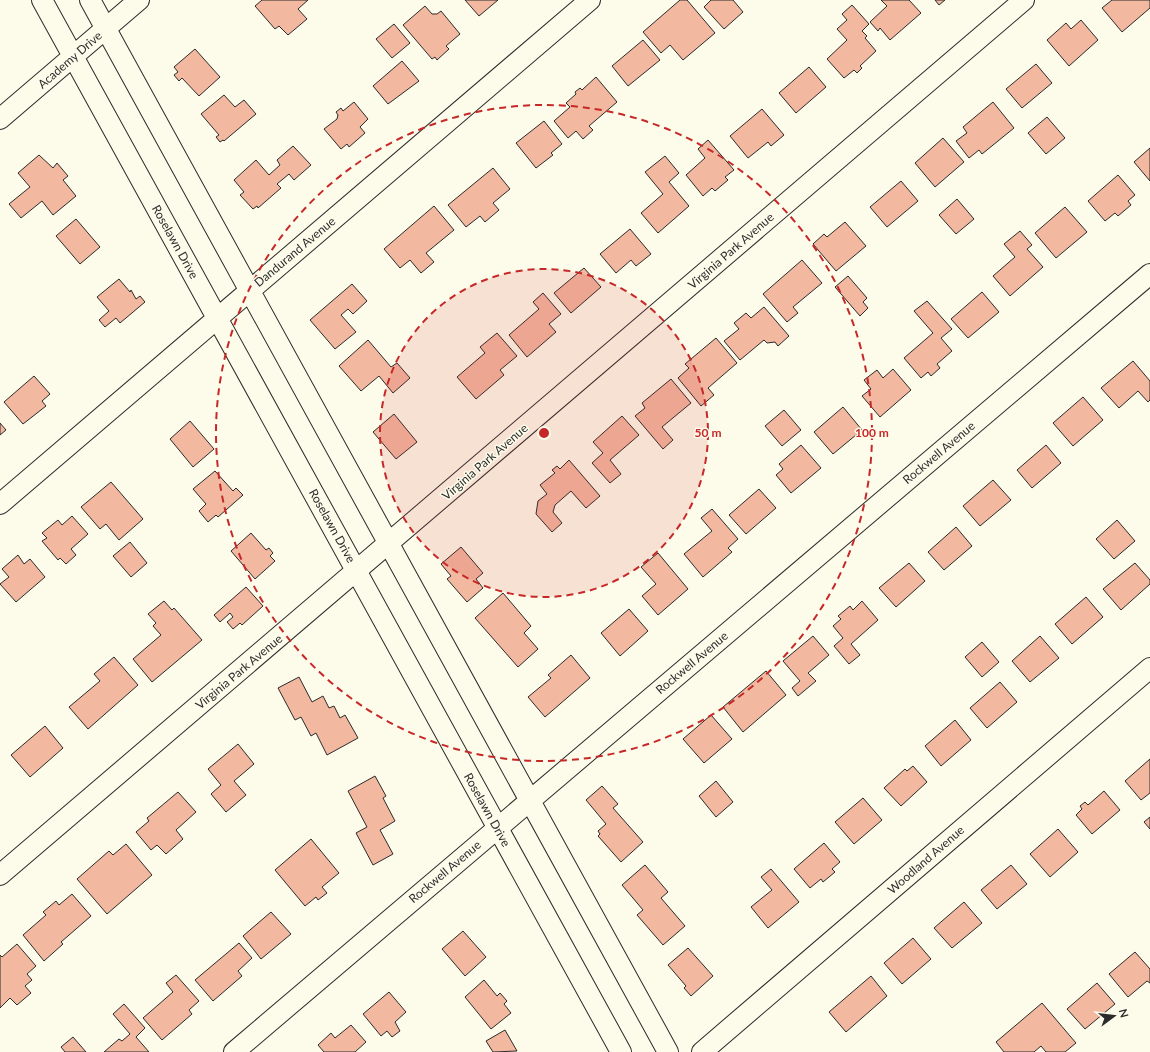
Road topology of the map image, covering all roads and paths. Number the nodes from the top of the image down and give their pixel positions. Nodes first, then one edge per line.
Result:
1 (42, 0) edge
2 (90, 0) edge
3 (139, 0) edge
4 (590, 0) edge
5 (1024, 0) edge
6 (106, 29) junction
7 (73, 56) junction
8 (0, 119) edge
9 (1150, 274) edge
10 (249, 290) junction
11 (217, 318) junction
12 (0, 504) edge
13 (389, 544) junction
14 (357, 572) junction
15 (1150, 668) edge
16 (530, 800) junction
17 (497, 828) junction
18 (0, 875) edge
19 (234, 1052) edge
20 (621, 1052) edge
21 (668, 1052) edge
22 (702, 1052) edge

1 - 7 street, Roselawn Drive
2 - 6 street
3 - 6 street, Academy Drive
4 - 10 street, Dandurand Avenue
5 - 13 street, Virginia Park Avenue
6 - 7 street, Academy Drive
6 - 10 street
7 - 8 street, Academy Drive
7 - 11 street, Roselawn Drive
9 - 16 street, Rockwell Avenue
10 - 11 street, Dandurand Avenue
10 - 13 street
11 - 12 street, Dandurand Avenue
11 - 14 street, Roselawn Drive
13 - 14 street, Virginia Park Avenue
13 - 16 street
14 - 17 street, Roselawn Drive
14 - 18 street, Virginia Park Avenue
15 - 22 street, Woodland Avenue
16 - 17 street, Rockwell Avenue
16 - 21 street
17 - 19 street, Rockwell Avenue
17 - 20 street, Roselawn Drive

